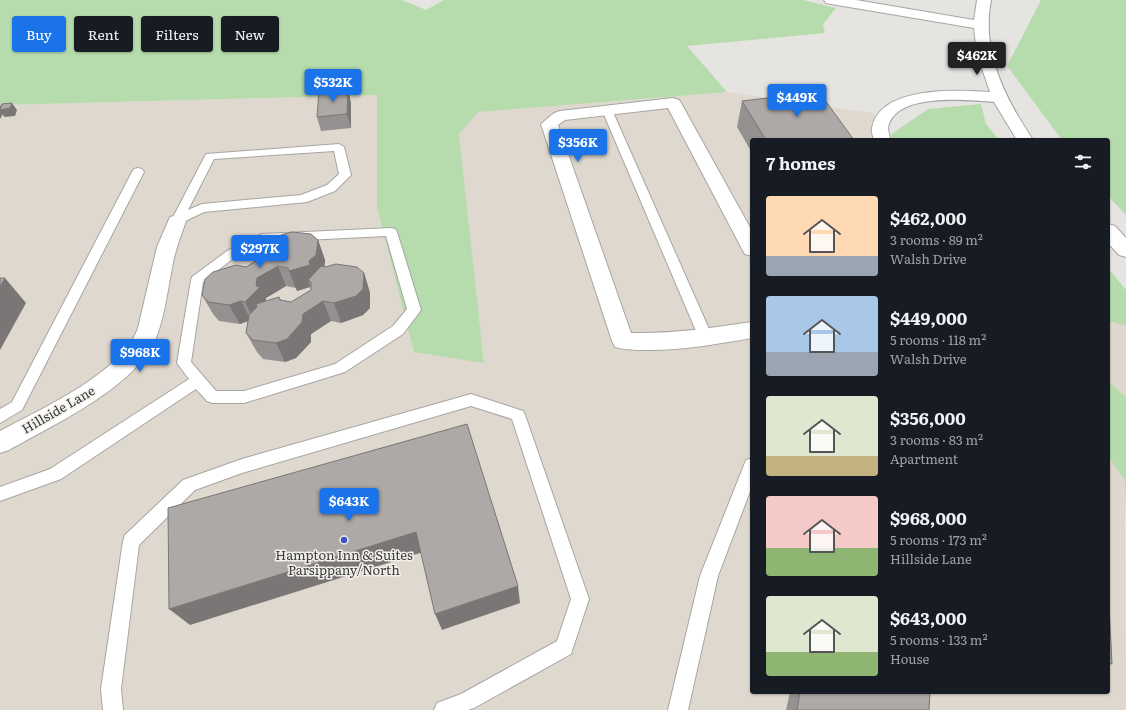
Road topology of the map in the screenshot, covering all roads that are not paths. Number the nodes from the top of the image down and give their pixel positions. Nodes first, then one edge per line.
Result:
1 (831, 0) edge
2 (984, 0) edge
3 (981, 25) junction
4 (1000, 98) junction
5 (608, 110) junction
6 (882, 138) edge
7 (1024, 138) edge
8 (138, 172) dead end
9 (177, 221) junction
10 (1110, 233) edge
11 (750, 245) edge
12 (1126, 250) edge
13 (750, 330) edge
14 (706, 338) junction
15 (198, 380) junction
16 (0, 417) edge
17 (0, 443) edge
18 (750, 470) edge
19 (0, 494) edge
20 (113, 710) edge
21 (444, 710) edge
22 (678, 710) edge

1 - 3 street
2 - 3 street
3 - 4 street
4 - 6 street
4 - 7 street
5 - 11 street
5 - 14 lane
5 - 14 street
8 - 16 lane
9 - 9 lane
9 - 17 street, Hillside Lane
10 - 12 street
13 - 14 street
15 - 15 lane
15 - 19 lane
18 - 22 lane
20 - 21 lane

